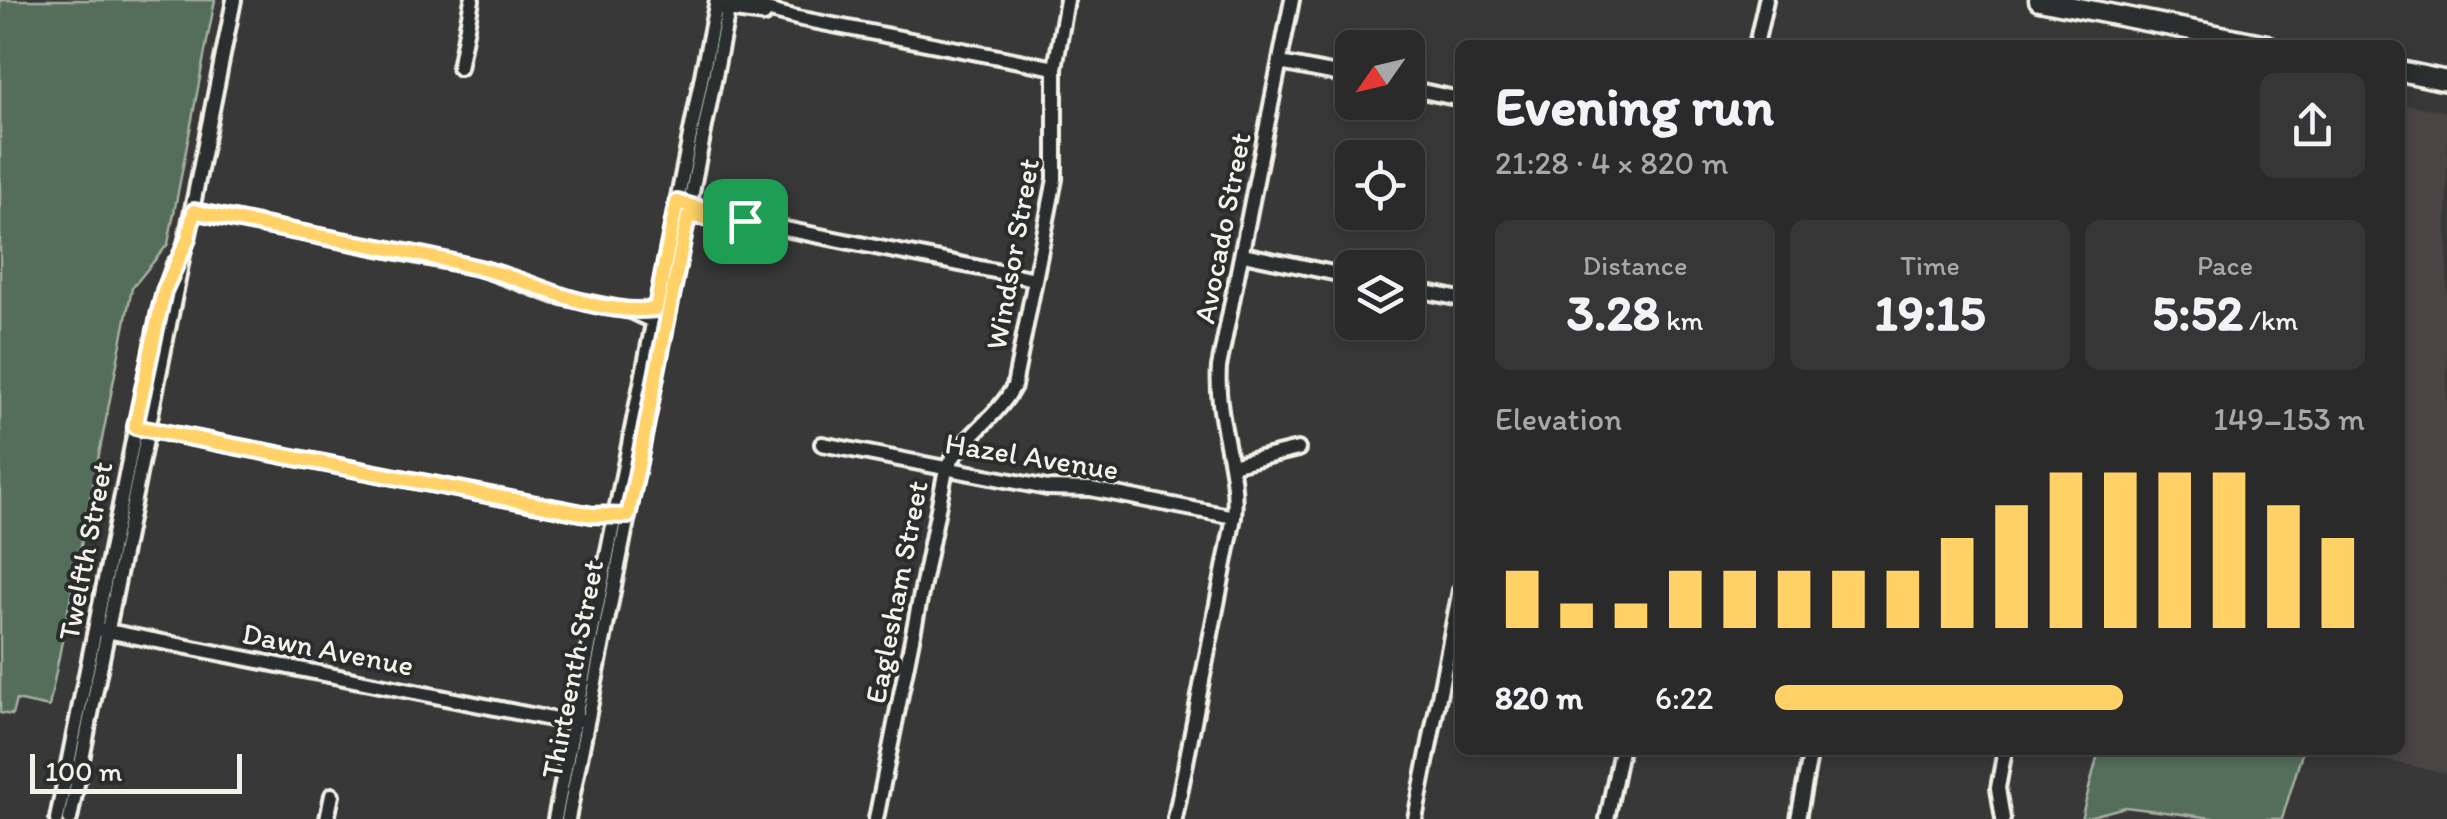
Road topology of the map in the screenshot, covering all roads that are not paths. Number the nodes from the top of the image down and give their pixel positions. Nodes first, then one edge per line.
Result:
1 (234, 0) edge
2 (472, 0) edge
3 (1067, 0) edge
4 (1292, 0) edge
5 (2039, 0) edge
6 (725, 3) edge
7 (1764, 4) edge
8 (1757, 40) edge
9 (2228, 40) edge
10 (1280, 63) junction
11 (459, 68) dead end
12 (1055, 68) junction
13 (2405, 72) edge
14 (1335, 74) edge
15 (2447, 81) edge
16 (1425, 91) edge
17 (1455, 97) edge
18 (682, 209) junction
19 (194, 211) junction
20 (1242, 254) junction
21 (1335, 273) edge
22 (1035, 279) junction
23 (1425, 292) edge
24 (1455, 298) edge
25 (661, 317) junction
26 (1008, 396) joint
27 (141, 428) junction
28 (822, 444) dead end
29 (1298, 449) dead end
30 (1231, 465) junction
31 (946, 469) junction
32 (1234, 517) junction
33 (620, 521) junction
34 (1455, 615) edge
35 (101, 629) junction
36 (580, 725) junction
37 (1619, 755) edge
38 (1811, 755) edge
39 (2004, 755) edge
40 (332, 795) dead end
41 (57, 819) edge
42 (70, 819) edge
43 (327, 819) edge
44 (555, 819) edge
45 (568, 819) edge
46 (876, 819) edge
47 (1175, 819) edge
48 (1415, 819) edge
49 (1607, 819) edge
50 (1798, 819) edge
51 (2003, 819) edge

1 - 19 street, Twelfth Street
2 - 11 street
3 - 12 street, Windsor Street
4 - 10 street, Avocado Street
5 - 9 street
6 - 12 street
6 - 18 street, Thirteenth Street
7 - 8 street
10 - 14 street
10 - 20 street, Avocado Street
12 - 22 street, Windsor Street
13 - 15 street
16 - 17 street
18 - 22 street
18 - 25 street, Thirteenth Street
19 - 25 street
19 - 27 street, Twelfth Street
20 - 21 street
20 - 30 street, Avocado Street
22 - 26 street, Windsor Street
23 - 24 street
25 - 33 street, Thirteenth Street
26 - 31 street, Eaglesham Street
27 - 33 street
27 - 35 street, Twelfth Street
28 - 31 street, Hazel Avenue
29 - 30 street
30 - 32 street, Avocado Street
31 - 32 street, Hazel Avenue
31 - 46 street, Eaglesham Street
32 - 47 street, Avocado Street
33 - 36 street, Thirteenth Street
34 - 48 street
35 - 36 street, Dawn Avenue
35 - 41 street, Twelfth Street
35 - 42 street, Twelfth Street
36 - 44 street, Thirteenth Street
36 - 45 street, Thirteenth Street
37 - 49 street
38 - 50 street
39 - 51 street
40 - 43 street

